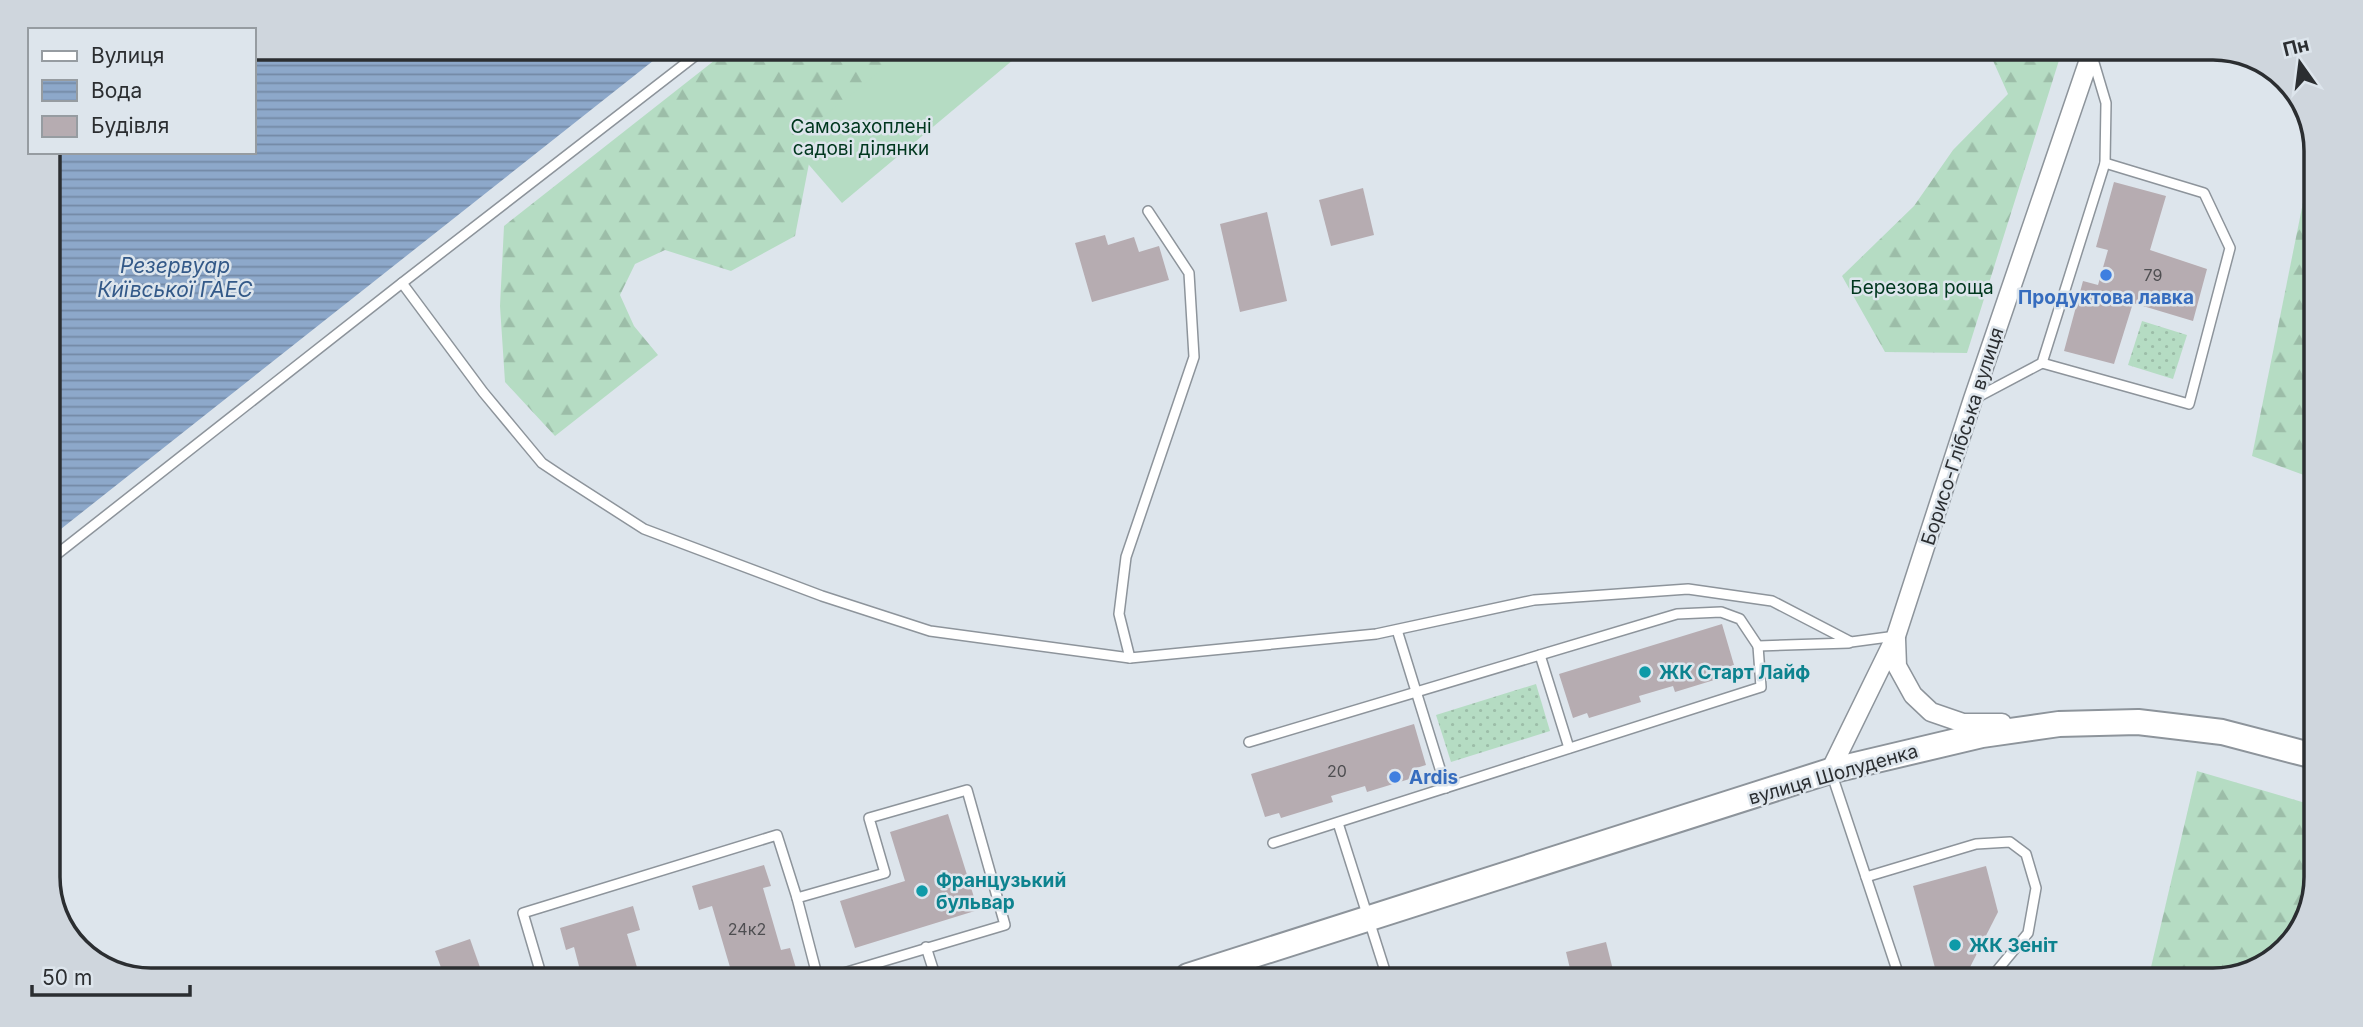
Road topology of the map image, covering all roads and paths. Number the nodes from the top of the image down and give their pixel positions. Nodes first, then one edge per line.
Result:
1 (690, 60) edge
2 (2089, 60) edge
3 (2093, 60) edge
4 (2105, 163) junction
5 (1148, 211) dead end
6 (402, 283) junction
7 (2042, 363) junction
8 (1973, 399) junction
9 (60, 552) edge
10 (1397, 630) junction
11 (1896, 636) junction
12 (1850, 642) junction
13 (1759, 646) junction
14 (1540, 655) junction
15 (1130, 658) junction
16 (1416, 692) junction
17 (2059, 724) junction
18 (1249, 742) dead end
19 (1569, 748) junction
20 (2304, 753) edge
21 (1830, 771) junction
22 (1446, 788) junction
23 (1338, 822) junction
24 (1273, 843) dead end
25 (1866, 877) junction
26 (797, 898) junction
27 (1369, 920) junction
28 (926, 947) junction
29 (539, 968) edge
30 (815, 968) edge
31 (858, 968) edge
32 (934, 968) edge
33 (1214, 968) edge
34 (1384, 968) edge
35 (1896, 968) edge
36 (1999, 968) edge

1 - 6 lane
2 - 8 street, Борисо-Глібська вулиця
3 - 4 lane
4 - 7 lane
4 - 7 lane
5 - 15 lane
6 - 9 lane
6 - 15 lane
7 - 8 lane
8 - 11 street, Борисо-Глібська вулиця
10 - 12 lane
10 - 15 lane
10 - 16 lane
11 - 12 lane
11 - 17 street
11 - 21 street, Борисо-Глібська вулиця
12 - 13 lane
13 - 14 lane
13 - 19 lane
14 - 16 lane
14 - 19 lane
16 - 18 lane
16 - 22 lane
17 - 20 main road, вулиця Шолуденка
17 - 21 main road, вулиця Шолуденка
19 - 22 lane
21 - 25 lane
21 - 27 main road, вулиця Шолуденка
22 - 23 lane
23 - 24 lane
23 - 27 lane
25 - 35 lane
25 - 36 lane
26 - 28 lane
26 - 29 lane
26 - 30 lane
27 - 33 main road, вулиця Шолуденка
27 - 34 lane
28 - 31 lane
28 - 32 lane

